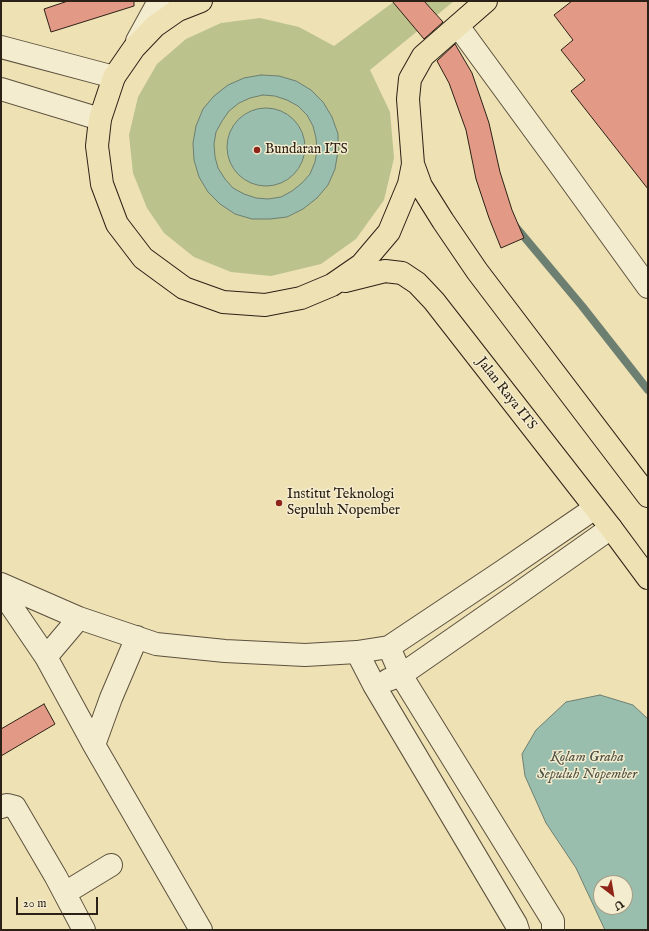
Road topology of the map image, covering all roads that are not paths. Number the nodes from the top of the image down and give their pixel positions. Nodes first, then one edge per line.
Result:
1 (160, 1) edge
2 (201, 1) edge
3 (486, 1) edge
4 (458, 26) junction
5 (1, 47) edge
6 (134, 48) junction
7 (114, 77) junction
8 (1, 89) edge
9 (100, 119) junction
10 (413, 164) junction
11 (332, 285) junction
12 (648, 288) edge
13 (648, 496) edge
14 (596, 508) junction
15 (611, 528) junction
16 (648, 578) edge
17 (1, 584) edge
18 (1, 591) edge
19 (79, 618) junction
20 (137, 638) junction
21 (389, 647) junction
22 (357, 652) junction
23 (46, 657) junction
24 (400, 675) junction
25 (374, 685) junction
26 (94, 745) junction
27 (1, 807) edge
28 (112, 865) dead end
29 (65, 893) junction
30 (84, 930) edge
31 (201, 930) edge
32 (518, 930) edge
33 (553, 930) edge

1 - 6 street
2 - 6 main road
3 - 4 main road
4 - 10 main road
4 - 12 street
5 - 7 street
6 - 7 main road
7 - 9 main road
8 - 9 street
9 - 11 main road
10 - 11 main road
10 - 13 main road
11 - 14 main road, Jalan Raya ITS
14 - 15 main road, Jalan Raya ITS
14 - 21 street
15 - 16 main road, Jalan Raya ITS
15 - 24 street
17 - 19 street
18 - 23 street
19 - 20 street
19 - 23 street
20 - 22 street
20 - 26 street
21 - 22 street
21 - 24 street
22 - 25 street
23 - 26 street
24 - 25 street
24 - 33 street
25 - 32 street
26 - 31 street
27 - 29 street
28 - 29 street
29 - 30 street

